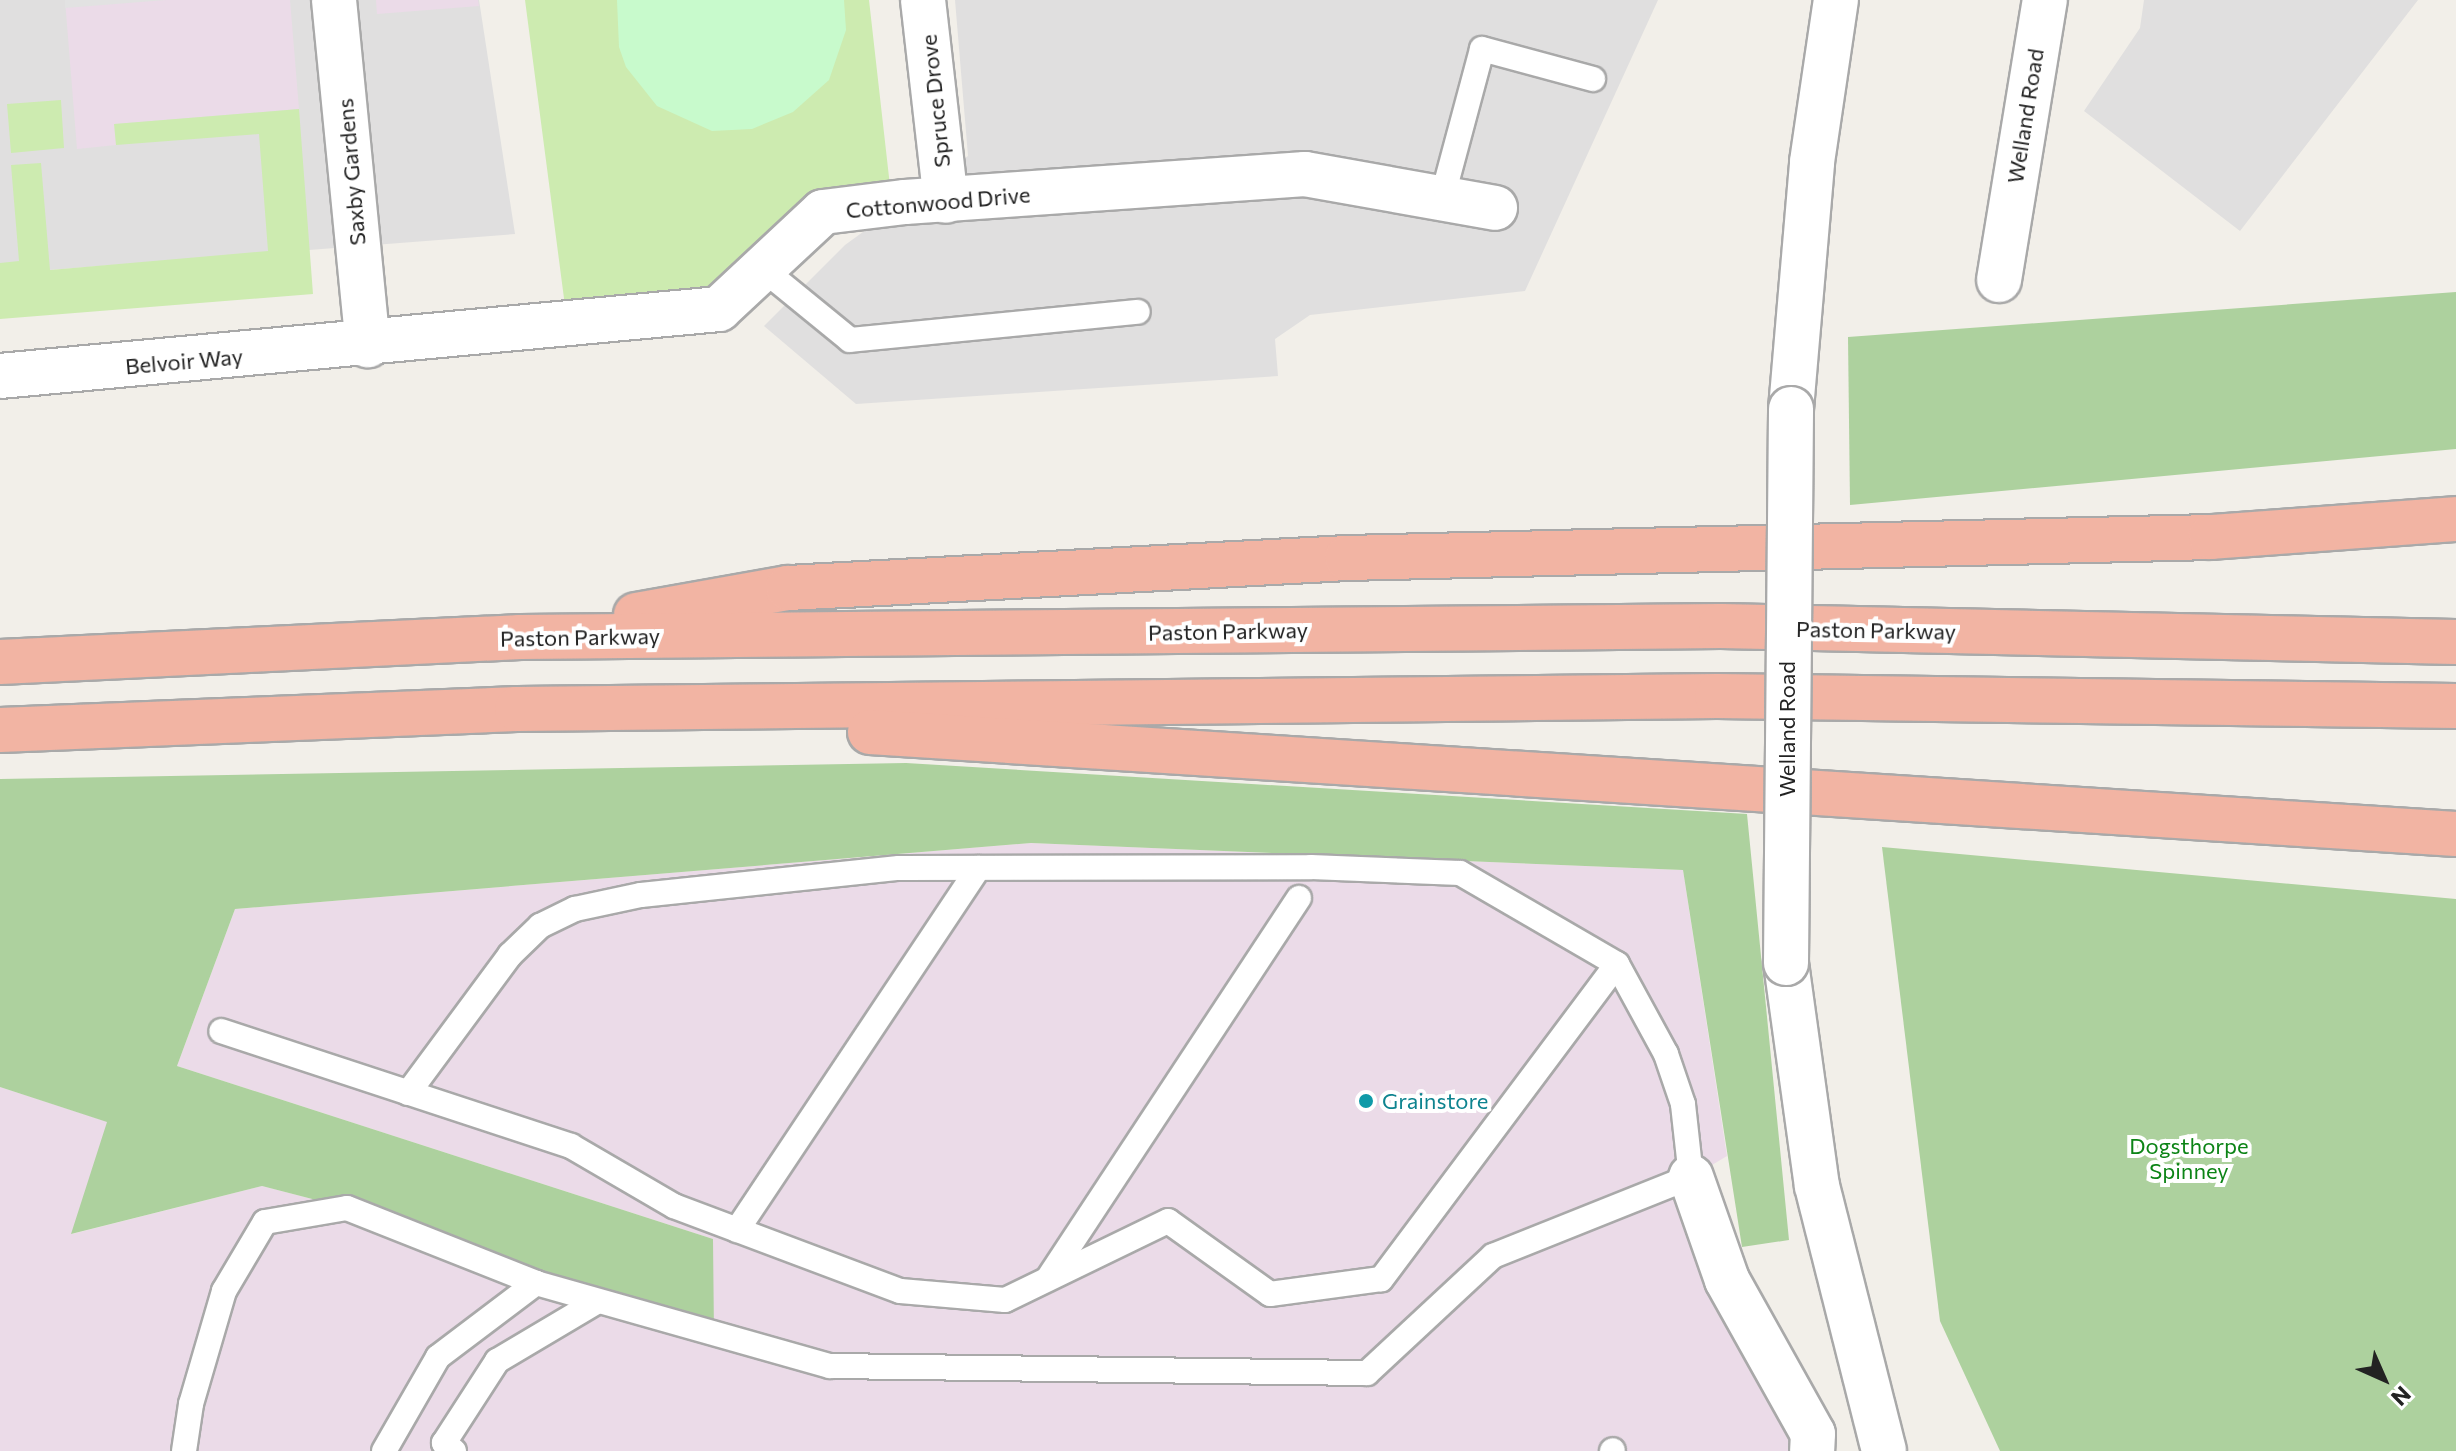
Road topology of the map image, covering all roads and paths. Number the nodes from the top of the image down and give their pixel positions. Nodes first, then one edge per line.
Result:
1 (334, 0) edge
2 (923, 0) edge
3 (1836, 0) edge
4 (2045, 0) edge
5 (1593, 79) dead end
6 (1443, 195) junction
7 (946, 201) junction
8 (1495, 208) dead end
9 (763, 269) junction
10 (1999, 280) dead end
11 (1138, 312) dead end
12 (368, 345) junction
13 (0, 376) edge
14 (2456, 519) edge
15 (520, 637) junction
16 (2456, 642) edge
17 (0, 662) edge
18 (2456, 706) edge
19 (517, 709) junction
20 (0, 730) edge
21 (2456, 834) edge
22 (978, 868) junction
23 (1299, 898) dead end
24 (1617, 964) junction
25 (221, 1031) dead end
26 (408, 1093) junction
27 (1691, 1177) junction
28 (737, 1230) junction
29 (1047, 1280) junction
30 (536, 1283) junction
31 (598, 1301) junction
32 (184, 1451) edge
33 (384, 1451) edge
34 (454, 1451) edge
35 (1812, 1451) edge
36 (1884, 1451) edge

1 - 12 street, Saxby Gardens
2 - 7 street, Spruce Drove
3 - 36 street, Welland Road, bridge
4 - 10 street, Welland Road
5 - 6 lane
6 - 7 street, Cottonwood Drive
6 - 8 street, Cottonwood Drive
7 - 9 street, Cottonwood Drive
9 - 11 lane
9 - 12 street, Cottonwood Drive
12 - 13 street, Belvoir Way
14 - 15 highway
15 - 16 highway, Paston Parkway
15 - 17 highway, Paston Parkway
18 - 19 highway
19 - 20 highway
19 - 21 highway
22 - 24 lane
22 - 26 lane
22 - 28 lane
23 - 29 lane
24 - 27 lane
24 - 29 lane
25 - 26 lane
26 - 28 lane
27 - 31 lane
27 - 35 street
28 - 29 lane
30 - 31 lane
30 - 32 lane
30 - 33 lane
31 - 34 lane

